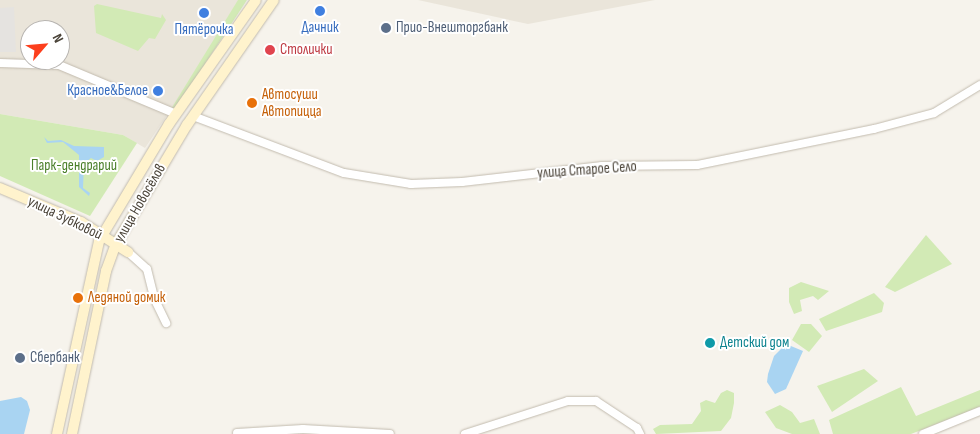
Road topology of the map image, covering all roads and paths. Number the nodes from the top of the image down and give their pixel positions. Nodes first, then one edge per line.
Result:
1 (256, 0) edge
2 (274, 0) edge
3 (0, 63) edge
4 (980, 85) edge
5 (176, 114) junction
6 (193, 116) junction
7 (0, 188) edge
8 (102, 235) junction
9 (116, 244) junction
10 (128, 252) joint
11 (166, 323) dead end
12 (980, 411) edge
13 (237, 433) edge
14 (57, 434) edge
15 (72, 434) edge
16 (390, 434) edge
17 (465, 434) edge
18 (640, 434) edge
19 (923, 434) edge

1 - 5 main road, улица Новосёлов
2 - 6 main road, улица Новосёлов
3 - 5 street
4 - 6 street, улица Старое Село
5 - 8 main road, улица Новосёлов
6 - 9 main road, улица Новосёлов
7 - 8 main road, улица Зубковой
8 - 9 main road, улица Зубковой
8 - 14 main road, улица Новосёлов
9 - 10 main road, улица Зубковой
9 - 15 main road, улица Новосёлов
10 - 11 street
12 - 19 street
13 - 16 street
17 - 18 street

